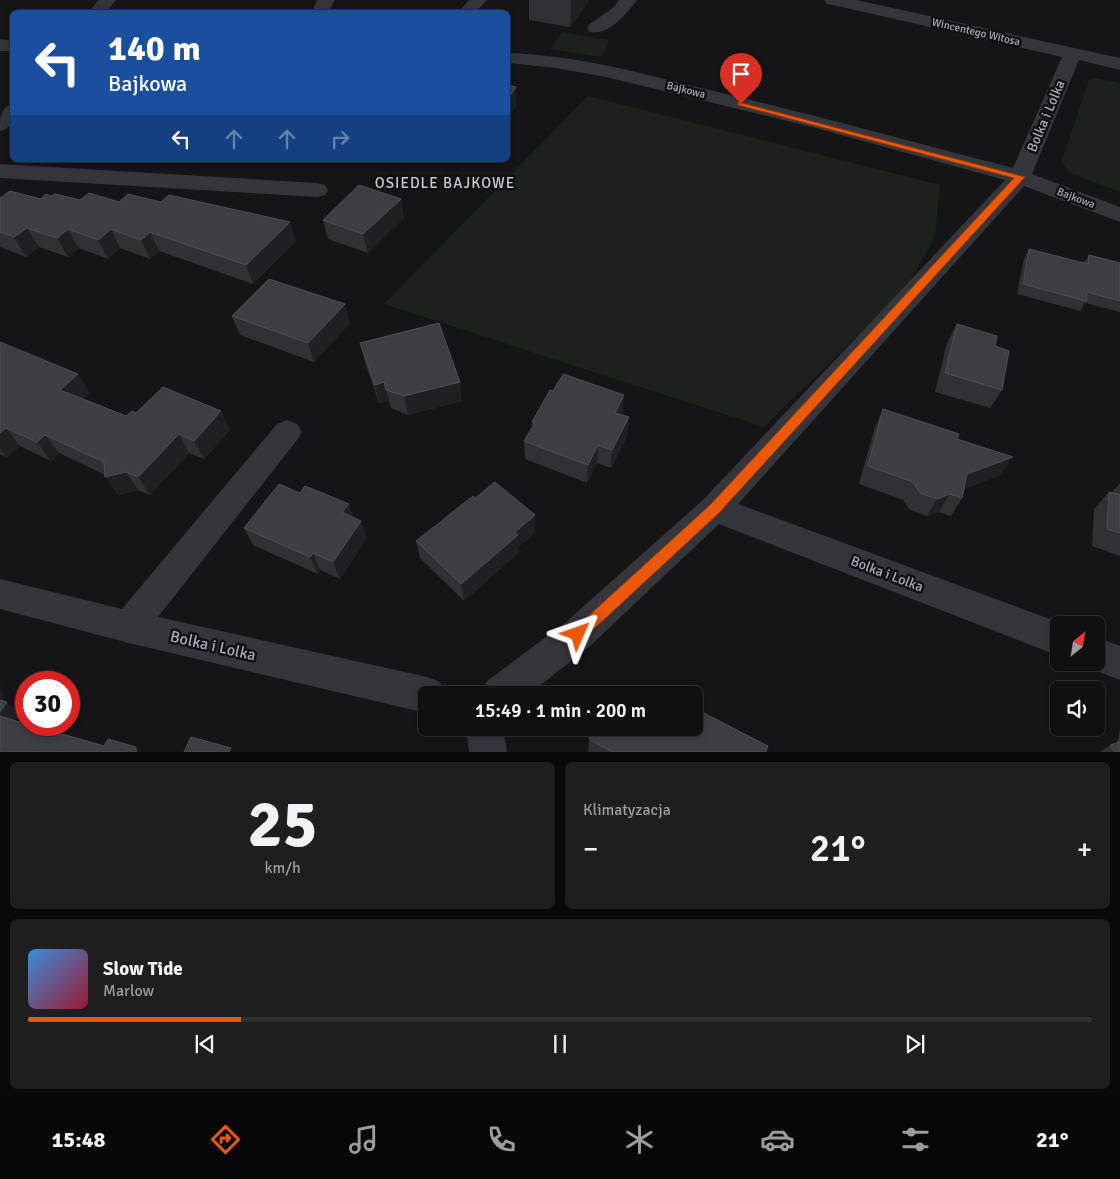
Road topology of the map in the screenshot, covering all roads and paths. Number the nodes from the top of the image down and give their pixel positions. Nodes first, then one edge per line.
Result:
1 (478, 0) edge
2 (628, 0) edge
3 (833, 0) edge
4 (871, 4) edge
5 (468, 10) edge
6 (854, 18) dead end
7 (596, 28) dead end
8 (1073, 54) junction
9 (510, 58) edge
10 (1120, 64) edge
11 (10, 112) edge
12 (0, 124) edge
13 (0, 171) edge
14 (1020, 177) junction
15 (317, 190) dead end
16 (1120, 215) edge
17 (287, 432) dead end
18 (714, 509) junction
19 (0, 594) edge
20 (129, 627) junction
21 (1050, 636) edge
22 (1105, 657) edge
23 (1120, 662) edge
24 (511, 686) edge
25 (418, 693) edge
26 (486, 736) edge
27 (488, 752) edge

1 - 5 street
2 - 7 street
3 - 4 street, Wincentego Witosa
4 - 6 street
4 - 8 street, Wincentego Witosa
8 - 10 street, Wincentego Witosa
8 - 14 street, Bolka i Lolka
9 - 14 street, Bajkowa
11 - 12 street
13 - 15 street
14 - 16 street, Bajkowa
14 - 18 street, Bolka i Lolka
17 - 20 street
18 - 21 street, Bolka i Lolka
18 - 24 street, Bolka i Lolka
19 - 20 street, Bolka i Lolka
20 - 25 street, Bolka i Lolka
22 - 23 street
26 - 27 street

